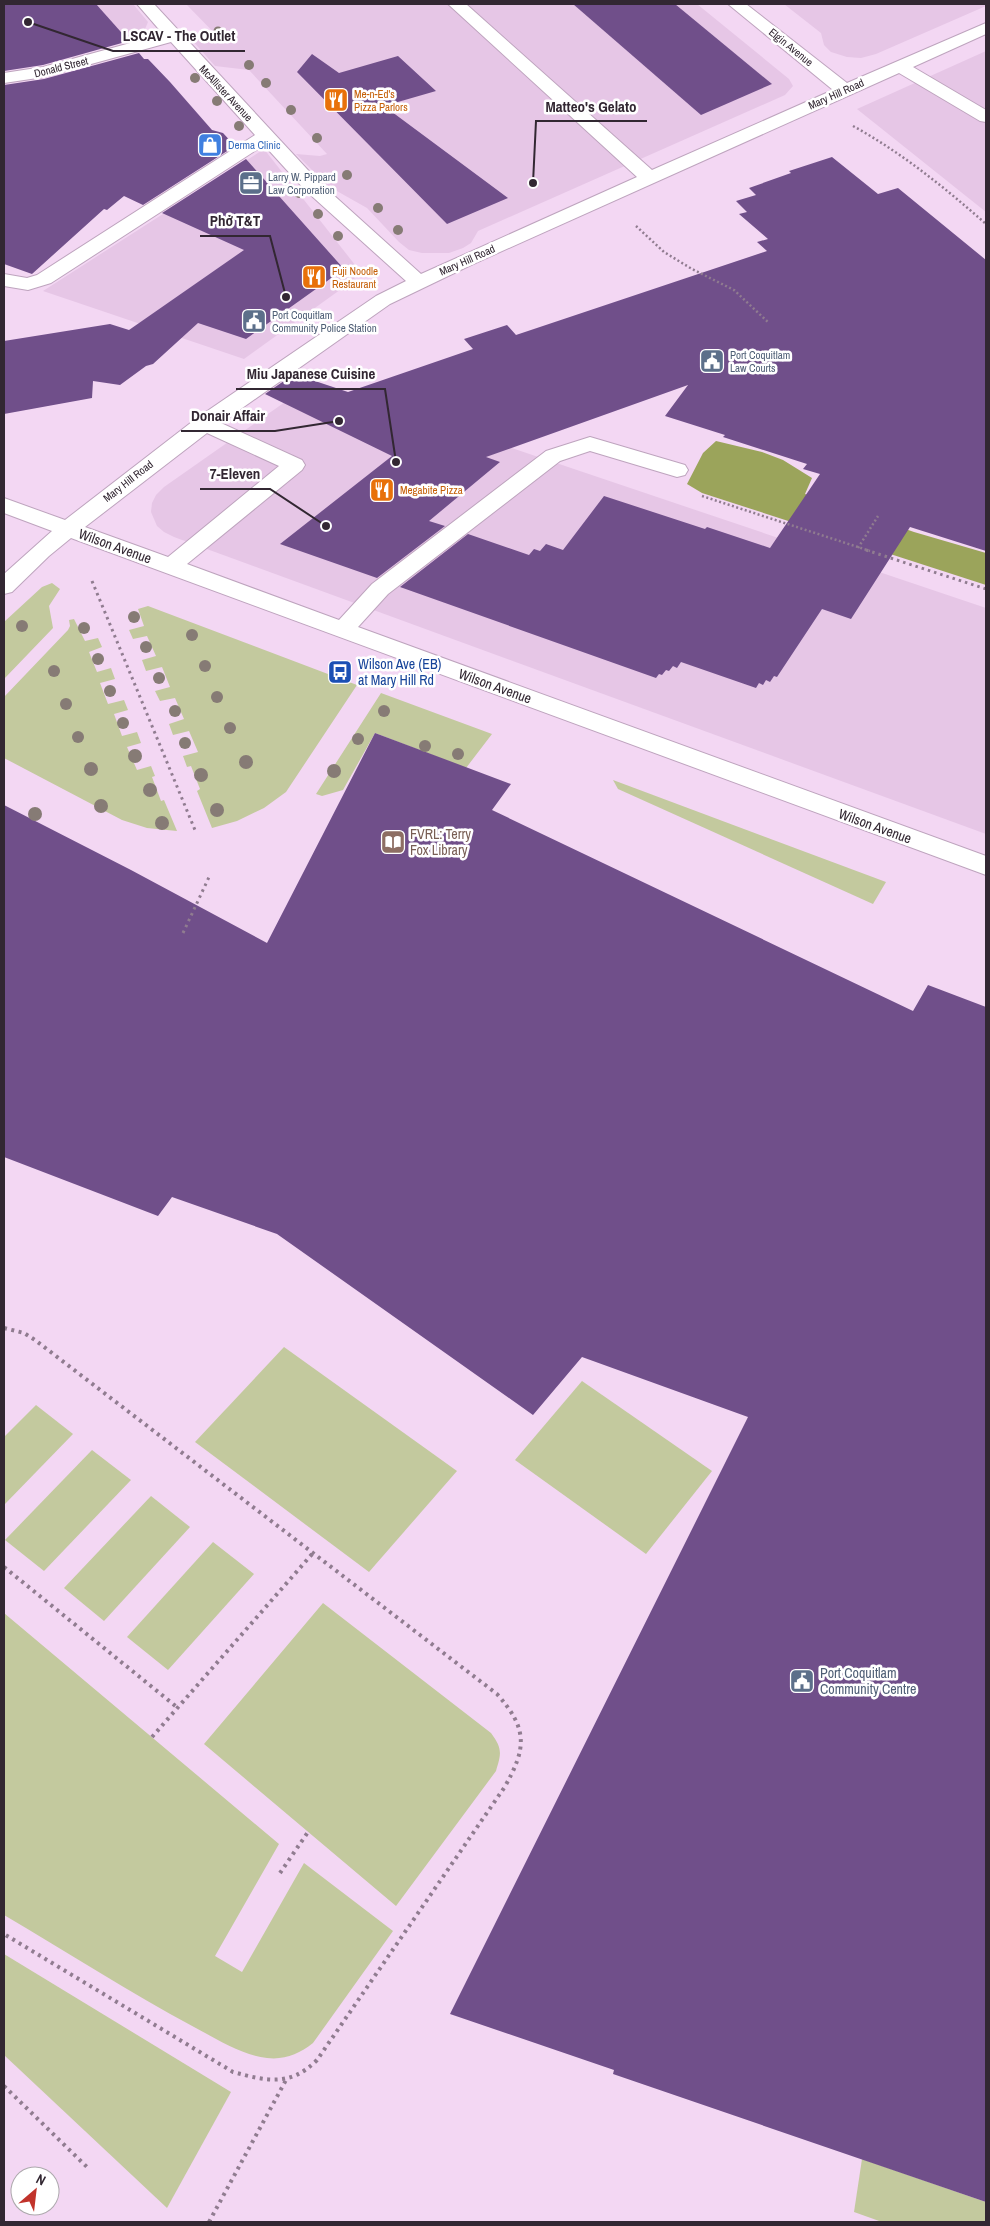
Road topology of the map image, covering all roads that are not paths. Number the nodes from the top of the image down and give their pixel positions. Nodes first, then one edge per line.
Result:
1 (145, 4) edge
2 (456, 4) edge
3 (736, 4) edge
4 (986, 28) edge
5 (174, 36) junction
6 (899, 66) junction
7 (4, 78) edge
8 (845, 90) junction
9 (986, 117) edge
10 (266, 136) junction
11 (649, 178) junction
12 (4, 280) edge
13 (418, 282) junction
14 (204, 423) junction
15 (677, 470) road end
16 (4, 505) edge
17 (67, 529) junction
18 (170, 567) junction
19 (4, 587) edge
20 (342, 630) junction
21 (986, 866) edge

1 - 5 street, McAllister Avenue
2 - 11 street
3 - 8 street, Elgin Avenue
4 - 6 street, Mary Hill Road
5 - 7 street, Donald Street
5 - 10 street, McAllister Avenue
6 - 8 street, Mary Hill Road
6 - 9 street
8 - 11 street, Mary Hill Road
10 - 12 street
10 - 13 street, McAllister Avenue
11 - 13 street, Mary Hill Road
13 - 14 street, Mary Hill Road
14 - 17 street, Mary Hill Road
14 - 18 street
15 - 20 street
16 - 17 street, Wilson Avenue
17 - 18 street, Wilson Avenue
17 - 19 street, Mary Hill Road
18 - 20 street, Wilson Avenue
20 - 21 street, Wilson Avenue

